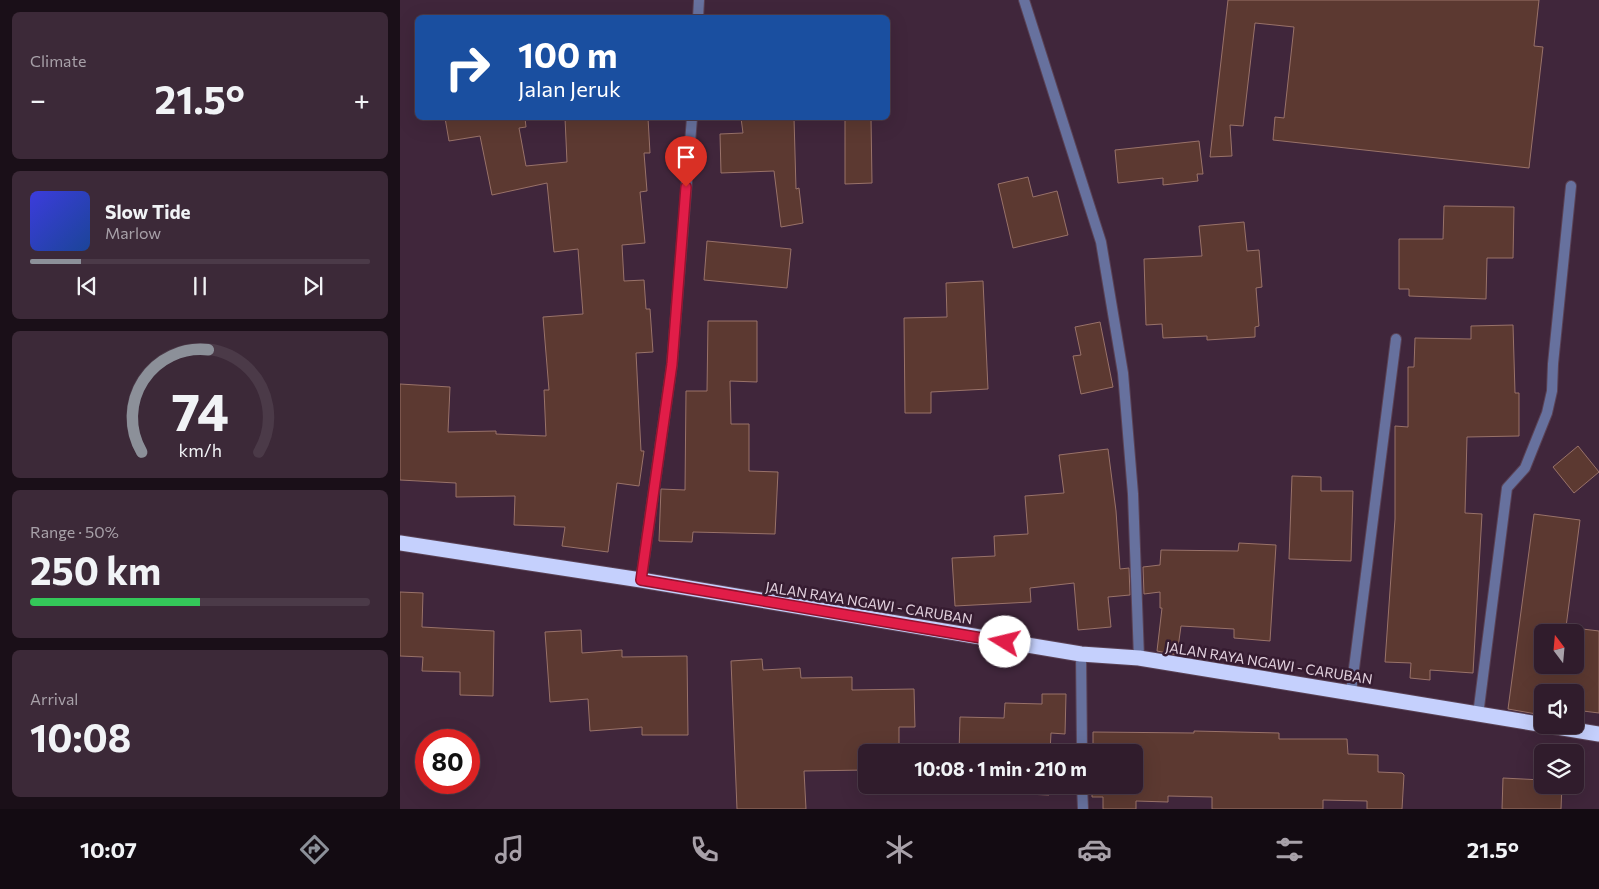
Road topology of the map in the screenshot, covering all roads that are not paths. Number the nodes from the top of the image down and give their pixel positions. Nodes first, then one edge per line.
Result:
1 (699, 0) edge
2 (1024, 0) edge
3 (698, 15) edge
4 (692, 120) edge
5 (1571, 186) dead end
6 (1396, 339) dead end
7 (400, 543) edge
8 (641, 580) junction
9 (1081, 654) junction
10 (1139, 658) junction
11 (1351, 692) junction
12 (1478, 715) junction
13 (1599, 734) edge
14 (1082, 744) edge
15 (1082, 794) edge
16 (1082, 809) edge

1 - 3 street
2 - 10 street
4 - 8 street
5 - 12 street
6 - 11 street
7 - 8 highway, JALAN RAYA NGAWI - CARUBAN
8 - 9 highway, JALAN RAYA NGAWI - CARUBAN
9 - 10 highway, JALAN RAYA NGAWI - CARUBAN
9 - 14 street
10 - 11 highway, JALAN RAYA NGAWI - CARUBAN
11 - 12 highway, JALAN RAYA NGAWI - CARUBAN
12 - 13 highway, JALAN RAYA NGAWI - CARUBAN
15 - 16 street

